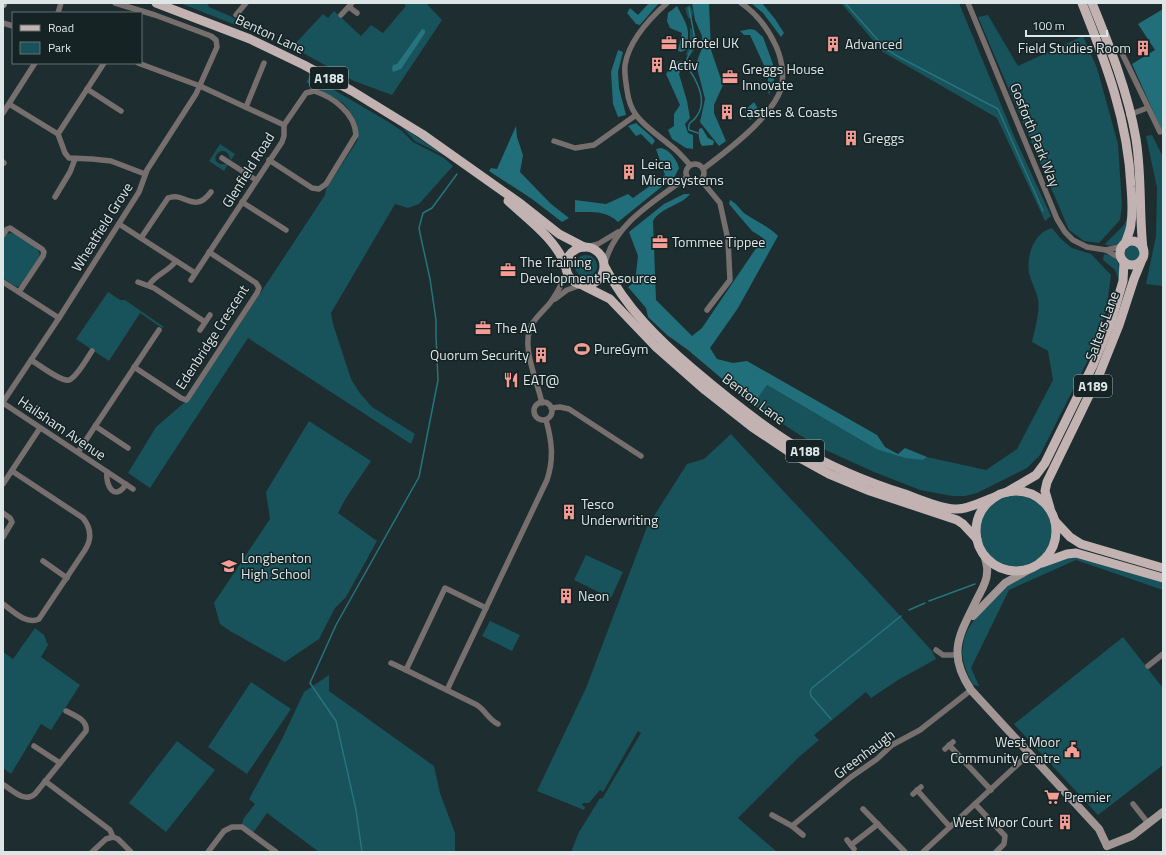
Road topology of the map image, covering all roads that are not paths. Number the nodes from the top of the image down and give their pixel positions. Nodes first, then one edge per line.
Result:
1 (115, 3) edge
2 (156, 3) edge
3 (246, 3) edge
4 (667, 3) edge
5 (741, 3) edge
6 (968, 3) edge
7 (1082, 3) edge
8 (1092, 3) edge
9 (351, 5) edge
10 (357, 13) dead end
11 (236, 15) dead end
12 (341, 16) dead end
13 (1120, 49) dead end
14 (264, 63) dead end
15 (34, 64) edge
16 (103, 64) edge
17 (141, 64) edge
18 (200, 86) junction
19 (87, 89) junction
20 (9, 104) junction
21 (246, 107) junction
22 (1148, 108) junction
23 (122, 111) dead end
24 (3, 113) edge
25 (1131, 114) junction
26 (636, 115) junction
27 (1122, 118) junction
28 (284, 125) junction
29 (1160, 132) dead end
30 (58, 134) junction
31 (554, 141) dead end
32 (222, 158) dead end
33 (75, 159) junction
34 (269, 160) junction
35 (690, 165) junction
36 (703, 170) junction
37 (145, 174) junction
38 (687, 177) junction
39 (256, 180) junction
40 (701, 180) junction
41 (487, 181) junction
42 (211, 192) dead end
43 (54, 197) dead end
44 (242, 202) junction
45 (119, 224) junction
46 (286, 230) dead end
47 (622, 230) junction
48 (3, 235) edge
49 (141, 238) junction
50 (1124, 245) junction
51 (586, 247) junction
52 (1144, 249) junction
53 (1106, 250) junction
54 (209, 252) junction
55 (1122, 260) junction
56 (176, 261) junction
57 (1141, 262) junction
58 (605, 265) junction
59 (566, 271) junction
60 (195, 273) junction
61 (191, 280) dead end
62 (3, 282) edge
63 (138, 282) dead end
64 (149, 285) junction
65 (583, 286) junction
66 (19, 292) junction
67 (550, 303) junction
68 (707, 310) dead end
69 (210, 315) dead end
70 (59, 318) junction
71 (205, 322) junction
72 (159, 330) dead end
73 (200, 330) dead end
74 (92, 351) dead end
75 (31, 360) junction
76 (134, 367) junction
77 (3, 402) edge
78 (542, 402) junction
79 (551, 408) junction
80 (546, 420) junction
81 (95, 426) junction
82 (40, 428) junction
83 (128, 448) dead end
84 (78, 452) junction
85 (641, 456) dead end
86 (12, 471) junction
87 (107, 472) junction
88 (3, 484) edge
89 (126, 484) junction
90 (133, 489) dead end
91 (1007, 492) junction
92 (995, 497) junction
93 (1050, 508) junction
94 (3, 513) edge
95 (1056, 522) junction
96 (3, 536) edge
97 (977, 539) junction
98 (984, 555) junction
99 (43, 561) dead end
100 (1039, 564) junction
101 (1163, 568) edge
102 (1030, 569) junction
103 (67, 578) junction
104 (1163, 578) edge
105 (3, 604) edge
106 (486, 608) junction
107 (962, 630) junction
108 (936, 650) dead end
109 (1163, 654) edge
110 (957, 655) junction
111 (391, 663) dead end
112 (1148, 666) dead end
113 (406, 670) junction
114 (447, 690) junction
115 (971, 690) junction
116 (66, 711) dead end
117 (498, 724) dead end
118 (34, 746) dead end
119 (949, 746) dead end
120 (1030, 753) junction
121 (60, 763) junction
122 (45, 781) junction
123 (4, 785) edge
124 (917, 790) dead end
125 (991, 790) junction
126 (975, 804) junction
127 (1133, 804) dead end
128 (863, 809) dead end
129 (1163, 812) edge
130 (772, 815) dead end
131 (1148, 823) junction
132 (878, 824) junction
133 (792, 826) junction
134 (950, 827) junction
135 (803, 835) dead end
136 (113, 837) junction
137 (851, 845) dead end
138 (1106, 849) edge
139 (92, 852) edge
140 (131, 852) edge
141 (208, 852) edge
142 (276, 852) edge
143 (905, 852) edge
144 (923, 852) edge
145 (996, 852) edge

1 - 18 street, Wheatfield Grove
2 - 41 main road, Benton Lane / A188
3 - 11 street
4 - 26 street
5 - 36 street
6 - 53 street, Gosforth Park Way
7 - 27 main road, A189
8 - 25 main road, A189
9 - 10 street
9 - 12 street
13 - 22 street
14 - 21 street
15 - 20 street
16 - 19 street
17 - 18 street, Glenfield Road
18 - 21 street, Glenfield Road
18 - 37 street, Wheatfield Grove
19 - 23 street
19 - 30 street
20 - 24 street
20 - 30 street
21 - 28 street, Glenfield Road
22 - 25 street
22 - 29 street
25 - 27 street
25 - 52 main road, A189
26 - 31 street
26 - 35 street
27 - 50 main road, A189
28 - 34 street, Glenfield Road
28 - 34 street
30 - 33 street
32 - 39 street
33 - 37 street
33 - 43 street
34 - 39 street, Glenfield Road
35 - 36 street
35 - 38 street
36 - 40 street
37 - 45 street, Wheatfield Grove
38 - 40 street
38 - 47 street
39 - 44 street, Glenfield Road
40 - 68 street
41 - 51 main road, Benton Lane / A188
41 - 59 main road, Benton Lane / A188
42 - 49 street
44 - 46 street
44 - 54 street, Glenfield Road
45 - 49 street
45 - 70 street, Wheatfield Grove
47 - 51 street
47 - 58 street
48 - 66 street
49 - 56 street
50 - 52 main road
50 - 53 street, Gosforth Park Way
50 - 55 main road, A189
51 - 58 main road, A188
51 - 59 main road
52 - 57 main road, A189
53 - 55 street, Gosforth Park Way
54 - 60 street, Glenfield Road
54 - 76 street, Edenbridge Crescent
55 - 57 main road
55 - 91 main road, Salters Lane / A189
56 - 60 street
56 - 64 street
57 - 93 main road, Salters Lane / A189
58 - 65 main road
58 - 92 main road, Benton Lane / A188
59 - 65 main road, A188
59 - 67 street
60 - 61 street, Glenfield Road
62 - 66 street
63 - 64 street
64 - 71 street
65 - 67 street
65 - 97 main road, Benton Lane / A188
66 - 70 street
67 - 78 street
69 - 71 street
70 - 75 street, Wheatfield Grove
71 - 73 street
72 - 76 street
74 - 75 street
75 - 77 street, Wheatfield Grove
76 - 81 street
77 - 82 street, Hailsham Avenue
78 - 79 street
78 - 80 street
79 - 80 street
79 - 85 street
80 - 106 street
81 - 83 street
81 - 84 street
82 - 84 street, Hailsham Avenue
82 - 86 street
84 - 87 street, Hailsham Avenue
86 - 88 street
86 - 103 street
87 - 89 street, Hailsham Avenue
87 - 89 street, Hailsham Avenue
89 - 90 street, Hailsham Avenue
91 - 92 main road, A189
91 - 93 main road, A189
92 - 97 main road, A189
93 - 95 main road, A189
94 - 96 street
95 - 100 main road, A189
95 - 101 main road, A189
97 - 98 main road, A189
98 - 102 main road, A189
98 - 107 main road
99 - 103 street
100 - 102 main road, A189
100 - 104 main road, A189
102 - 107 main road
103 - 105 street
106 - 113 street
106 - 114 street
107 - 110 main road
108 - 110 street
109 - 112 street
110 - 115 main road
111 - 113 street
113 - 114 street
114 - 117 street
115 - 120 main road
115 - 133 street, Greenhaugh
116 - 121 street
118 - 121 street
119 - 125 street
120 - 125 street
120 - 138 main road
121 - 122 street
122 - 123 street
122 - 136 street
124 - 134 street
125 - 126 street
126 - 134 street
126 - 145 street
127 - 131 street
128 - 132 street
129 - 131 main road
130 - 133 street
131 - 138 main road
132 - 137 street
132 - 143 street
133 - 135 street
134 - 144 street
136 - 139 street
136 - 140 street
141 - 142 street

